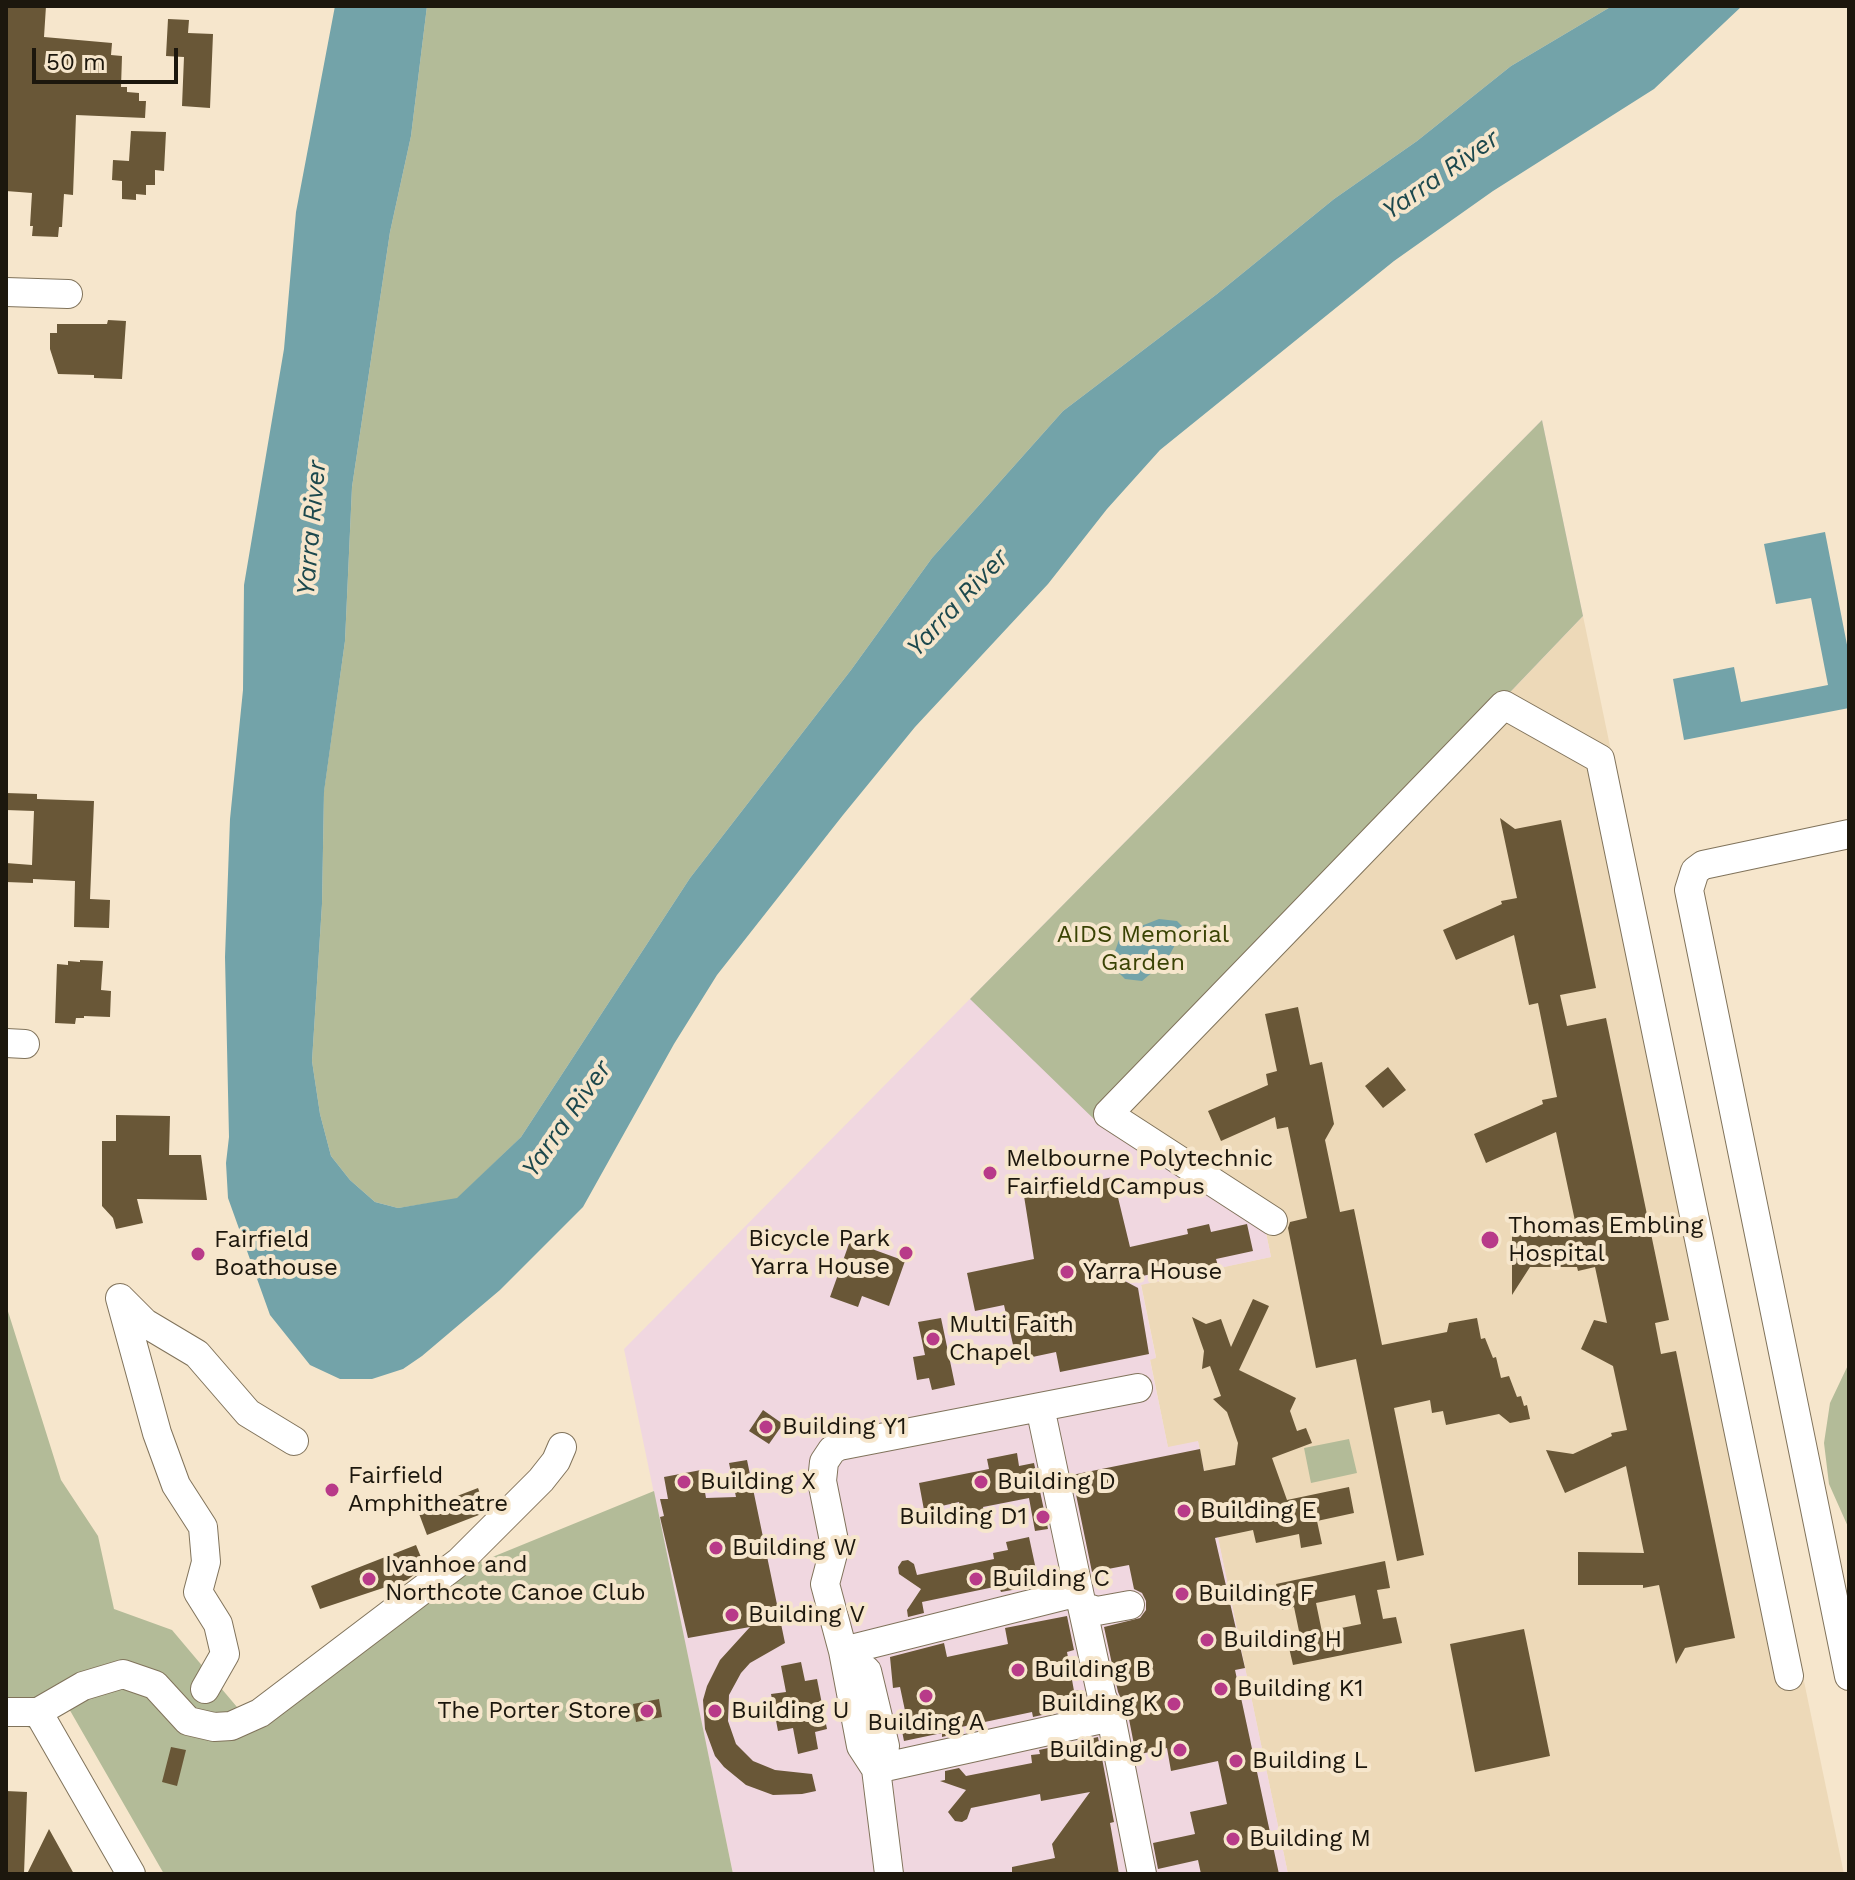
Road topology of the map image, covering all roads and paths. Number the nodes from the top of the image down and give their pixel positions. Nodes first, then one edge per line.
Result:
1 (6, 292) edge
2 (68, 294) dead end
3 (1849, 834) edge
4 (1273, 1221) dead end
5 (1138, 1388) dead end
6 (1040, 1407) junction
7 (294, 1441) dead end
8 (562, 1447) dead end
9 (1080, 1599) junction
10 (1130, 1605) dead end
11 (843, 1651) junction
12 (1789, 1676) dead end
13 (1849, 1676) edge
14 (205, 1689) junction
15 (175, 1706) junction
16 (6, 1712) edge
17 (38, 1712) junction
18 (1111, 1717) junction
19 (231, 1726) junction
20 (876, 1769) junction
21 (131, 1874) edge
22 (889, 1874) edge
23 (1142, 1874) edge

1 - 2 street
3 - 13 street
4 - 12 street
5 - 6 street
6 - 9 street
6 - 11 street
7 - 14 street
8 - 19 street
9 - 10 street
9 - 11 street
9 - 18 street
11 - 20 street
14 - 15 street
14 - 19 street
15 - 17 street
15 - 19 street
16 - 17 street
17 - 21 street
18 - 20 street
18 - 23 street
20 - 22 street

